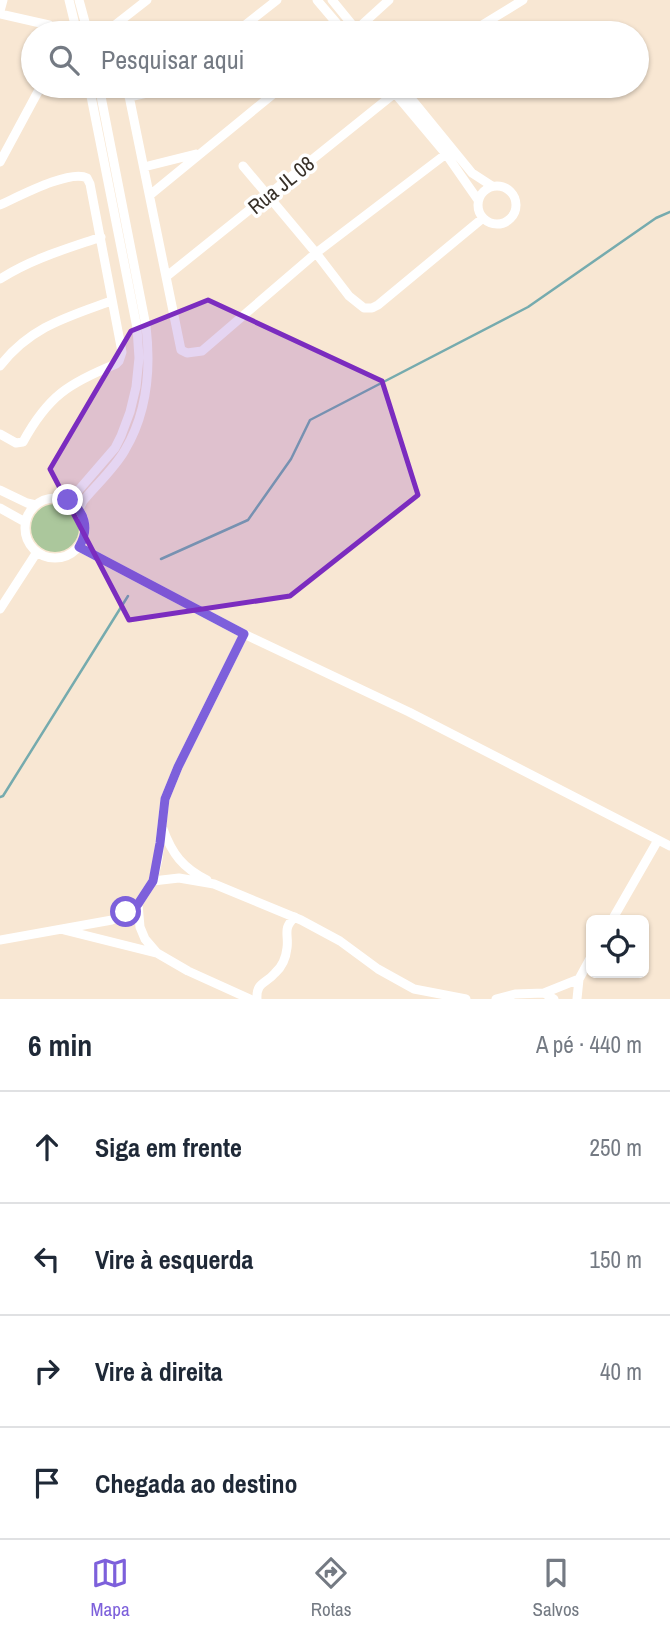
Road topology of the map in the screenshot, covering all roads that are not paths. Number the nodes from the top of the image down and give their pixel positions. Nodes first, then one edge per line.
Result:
1 (3, 0) edge
2 (69, 0) edge
3 (79, 0) edge
4 (147, 0) edge
5 (277, 0) edge
6 (317, 0) edge
7 (332, 0) edge
8 (388, 0) edge
9 (523, 0) edge
10 (0, 12) edge
11 (34, 21) edge
12 (74, 21) edge
13 (85, 21) edge
14 (120, 21) edge
15 (250, 21) edge
16 (335, 21) edge
17 (348, 21) edge
18 (368, 21) edge
19 (489, 21) edge
20 (35, 98) edge
21 (91, 98) edge
22 (101, 98) edge
23 (129, 98) edge
24 (268, 98) edge
25 (383, 98) edge
26 (403, 98) edge
27 (404, 98) edge
28 (201, 153) junction
29 (446, 154) junction
30 (0, 162) edge
31 (243, 166) dead end
32 (144, 167) junction
33 (492, 186) junction
34 (149, 195) junction
35 (267, 196) junction
36 (478, 200) junction
37 (0, 205) edge
38 (483, 218) junction
39 (101, 237) junction
40 (316, 253) junction
41 (167, 276) junction
42 (0, 279) edge
43 (111, 301) junction
44 (0, 366) edge
45 (0, 434) edge
46 (0, 490) edge
47 (61, 498) junction
48 (36, 505) junction
49 (0, 508) edge
50 (79, 509) junction
51 (25, 522) junction
52 (79, 547) junction
53 (37, 552) junction
54 (0, 607) edge
55 (244, 634) junction
56 (162, 828) junction
57 (658, 840) junction
58 (670, 846) edge
59 (153, 881) junction
60 (214, 884) junction
61 (138, 904) junction
62 (615, 915) edge
63 (295, 917) junction
64 (59, 929) junction
65 (0, 940) edge
66 (157, 953) junction
67 (586, 966) edge
68 (579, 979) junction
69 (544, 993) junction
70 (250, 999) edge
71 (257, 999) edge
72 (467, 999) edge
73 (496, 999) edge
74 (554, 999) edge
75 (577, 999) edge

1 - 10 street
2 - 12 street
3 - 13 street
4 - 14 street
5 - 15 street
6 - 16 street
7 - 17 street
8 - 18 street
9 - 19 street
10 - 11 street
20 - 30 street
21 - 47 street
22 - 50 street
23 - 32 street
24 - 28 street
25 - 35 street, Rua JL 08
26 - 29 street
27 - 33 street
28 - 32 street
28 - 34 street
29 - 36 street
29 - 40 street
31 - 35 street
32 - 34 street
33 - 36 street
33 - 38 street
34 - 41 street
35 - 40 street
35 - 41 street, Rua JL 08
36 - 38 street
37 - 39 street
38 - 40 street
39 - 42 street
39 - 43 street
40 - 41 street
43 - 44 street
43 - 45 street
46 - 48 street
47 - 48 street
47 - 50 street
48 - 51 street
49 - 51 street
50 - 52 street
51 - 53 street
52 - 53 street
52 - 55 street
53 - 54 street
55 - 56 street
55 - 57 street
56 - 59 street
56 - 60 street
57 - 58 street
57 - 62 street
59 - 60 street
59 - 61 street
60 - 63 street
61 - 64 street
61 - 66 street
63 - 71 street
63 - 72 street
64 - 65 street
64 - 66 street
66 - 70 street
67 - 68 street
68 - 69 street
68 - 75 street
69 - 73 street
69 - 74 street

